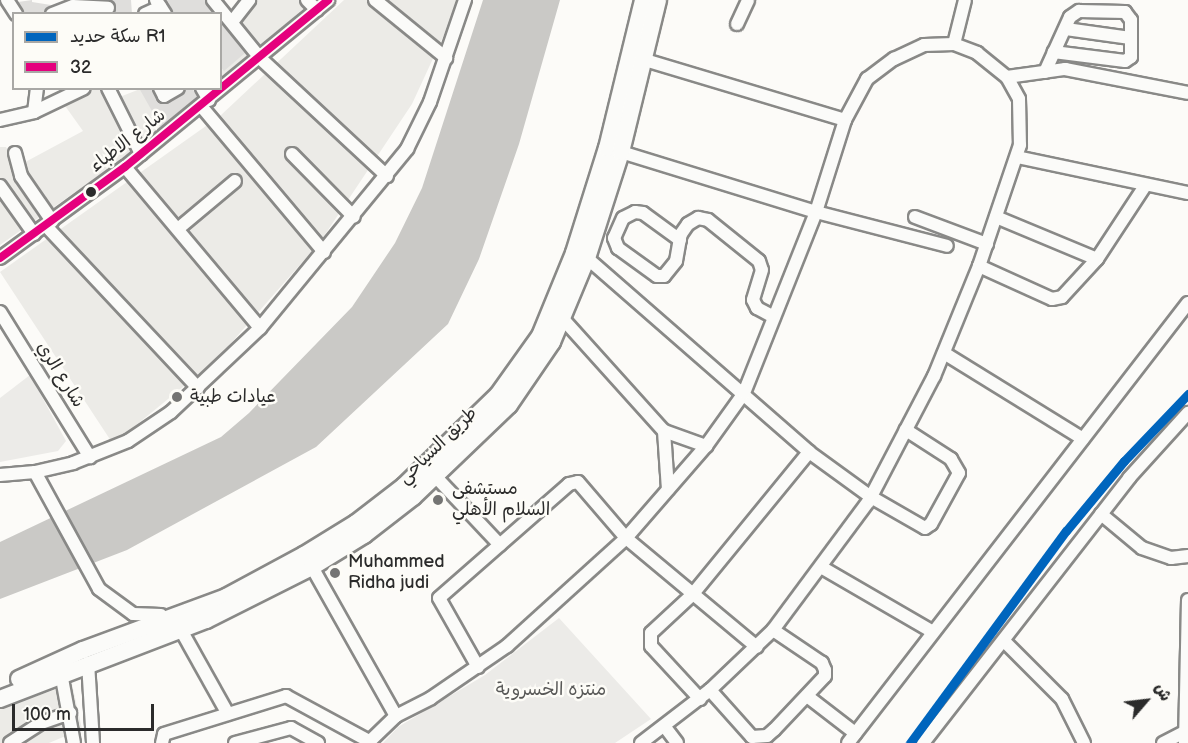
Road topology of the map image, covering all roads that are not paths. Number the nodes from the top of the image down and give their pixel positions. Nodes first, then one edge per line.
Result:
1 (213, 0) edge
2 (249, 0) edge
3 (307, 0) edge
4 (328, 0) edge
5 (375, 0) edge
6 (465, 0) edge
7 (643, 0) edge
8 (658, 0) edge
9 (748, 0) edge
10 (965, 0) edge
11 (109, 7) edge
12 (316, 10) junction
13 (57, 12) edge
14 (232, 22) junction
15 (737, 24) dead end
16 (1066, 29) junction
17 (1130, 38) junction
18 (954, 44) junction
19 (1054, 52) junction
20 (446, 58) junction
21 (261, 59) junction
22 (645, 60) junction
23 (1045, 72) junction
24 (1007, 77) junction
25 (37, 90) edge
26 (80, 90) edge
27 (109, 90) edge
28 (161, 90) edge
29 (174, 90) edge
30 (202, 90) edge
31 (222, 90) edge
32 (222, 90) edge
33 (1188, 93) edge
34 (205, 103) junction
35 (34, 112) junction
36 (624, 112) junction
37 (0, 120) edge
38 (845, 120) junction
39 (621, 152) junction
40 (15, 153) dead end
41 (141, 154) junction
42 (292, 154) dead end
43 (1017, 157) junction
44 (125, 166) junction
45 (607, 171) junction
46 (387, 176) junction
47 (235, 181) dead end
48 (0, 186) edge
49 (1145, 186) junction
50 (1188, 193) edge
51 (816, 212) junction
52 (354, 217) junction
53 (996, 217) junction
54 (915, 218) dead end
55 (49, 224) junction
56 (179, 228) junction
57 (34, 234) junction
58 (680, 240) junction
59 (987, 244) junction
60 (947, 246) dead end
61 (324, 252) junction
62 (0, 258) edge
63 (587, 258) junction
64 (1097, 259) junction
65 (979, 266) junction
66 (1188, 303) edge
67 (0, 312) edge
68 (774, 317) junction
69 (563, 320) junction
70 (260, 328) junction
71 (944, 353) junction
72 (527, 370) junction
73 (515, 386) junction
74 (198, 388) junction
75 (744, 393) junction
76 (1188, 413) edge
77 (906, 430) junction
78 (664, 431) junction
79 (1083, 439) junction
80 (706, 446) junction
81 (809, 452) junction
82 (90, 457) junction
83 (35, 472) junction
84 (0, 475) edge
85 (436, 477) junction
86 (668, 489) junction
87 (871, 497) junction
88 (1101, 514) junction
89 (626, 538) junction
90 (500, 544) junction
91 (1188, 556) edge
92 (312, 567) junction
93 (821, 567) junction
94 (692, 595) junction
95 (226, 597) junction
96 (1188, 600) edge
97 (181, 630) junction
98 (773, 630) junction
99 (933, 632) junction
100 (1004, 641) junction
101 (757, 647) junction
102 (88, 663) junction
103 (478, 667) junction
104 (62, 673) junction
105 (0, 688) edge
106 (710, 690) junction
107 (807, 696) junction
108 (0, 699) edge
109 (700, 699) junction
110 (1187, 708) edge
111 (70, 713) junction
112 (228, 714) junction
113 (396, 716) junction
114 (665, 727) junction
115 (851, 738) edge
116 (1185, 738) edge
117 (369, 742) edge
118 (10, 743) edge
119 (74, 743) edge
120 (93, 743) edge
121 (162, 743) edge
122 (235, 743) edge
123 (318, 743) edge
124 (641, 743) edge
125 (677, 743) edge
126 (923, 743) edge
127 (1084, 743) edge
128 (1163, 743) edge

1 - 14 street
2 - 14 street
3 - 12 street
4 - 12 street, شارع الاطباء
5 - 20 street
6 - 20 street
7 - 36 main road, طريق السياحي
8 - 22 main road, طريق السياحي
9 - 15 street
10 - 18 street
11 - 13 street
12 - 21 street, شارع الاطباء
14 - 21 street
16 - 17 street
16 - 17 street
16 - 19 street
17 - 19 street
18 - 24 street
18 - 38 street
19 - 23 street
20 - 46 street
21 - 31 street, شارع الاطباء
21 - 46 street
22 - 36 main road, طريق السياحي
22 - 38 street
23 - 24 street
23 - 33 street
24 - 43 street
25 - 35 street
26 - 35 street
27 - 41 street
28 - 29 street
30 - 34 street
32 - 34 street, شارع الاطباء
34 - 41 street, شارع الاطباء
34 - 61 street
35 - 37 street
36 - 39 main road, طريق السياحي
36 - 45 main road, طريق السياحي
38 - 51 street
39 - 45 main road, طريق السياحي
39 - 51 street
40 - 55 street
41 - 44 street, شارع الاطباء
42 - 52 street
43 - 49 street
43 - 53 street
44 - 55 street, شارع الاطباء
44 - 56 street
45 - 63 main road, طريق السياحي
45 - 72 main road, طريق السياحي
46 - 52 street
47 - 56 street
48 - 57 street
49 - 50 street
49 - 64 street
51 - 60 street
51 - 68 street
52 - 61 street
53 - 59 street
53 - 64 street
54 - 59 street
55 - 57 street, شارع الاطباء
55 - 74 street
56 - 70 street
57 - 62 street, شارع الاطباء
58 - 58 street
58 - 68 street
59 - 65 street
61 - 70 street
63 - 69 main road, طريق السياحي
63 - 75 street
64 - 65 street
65 - 71 street
66 - 79 street
67 - 82 street, شارع الري
68 - 75 street
69 - 72 main road, طريق السياحي
69 - 78 street
70 - 74 street
71 - 77 street
71 - 79 street
72 - 73 main road, طريق السياحي
73 - 85 main road, طريق السياحي
73 - 95 main road, طريق السياحي
74 - 82 street
75 - 80 street
75 - 81 street
76 - 88 street
77 - 87 street
77 - 87 street
78 - 80 street
78 - 86 street
79 - 99 street
80 - 86 street
81 - 87 street
81 - 94 street
82 - 83 street
83 - 84 street
83 - 95 street
85 - 90 street
85 - 92 main road, طريق السياحي
86 - 89 street
87 - 93 street
88 - 91 street
88 - 100 street
89 - 90 street
89 - 94 street
89 - 103 street
90 - 103 street
92 - 97 main road, طريق السياحي
92 - 113 street
93 - 98 street
93 - 99 street
94 - 101 street
94 - 109 street
95 - 105 main road, طريق السياحي
96 - 110 street
97 - 102 main road, طريق السياحي
97 - 112 street
98 - 101 street
98 - 107 street
99 - 115 street
100 - 126 street
100 - 127 street
101 - 106 street
102 - 104 main road, طريق السياحي
102 - 120 street
103 - 113 street
104 - 108 main road, طريق السياحي
104 - 111 street
106 - 107 street
106 - 109 street
107 - 115 street
109 - 114 street
110 - 116 street
111 - 118 street
111 - 119 street
112 - 117 street
112 - 121 street
113 - 117 street
114 - 124 street
114 - 125 street
116 - 128 street
122 - 123 street

